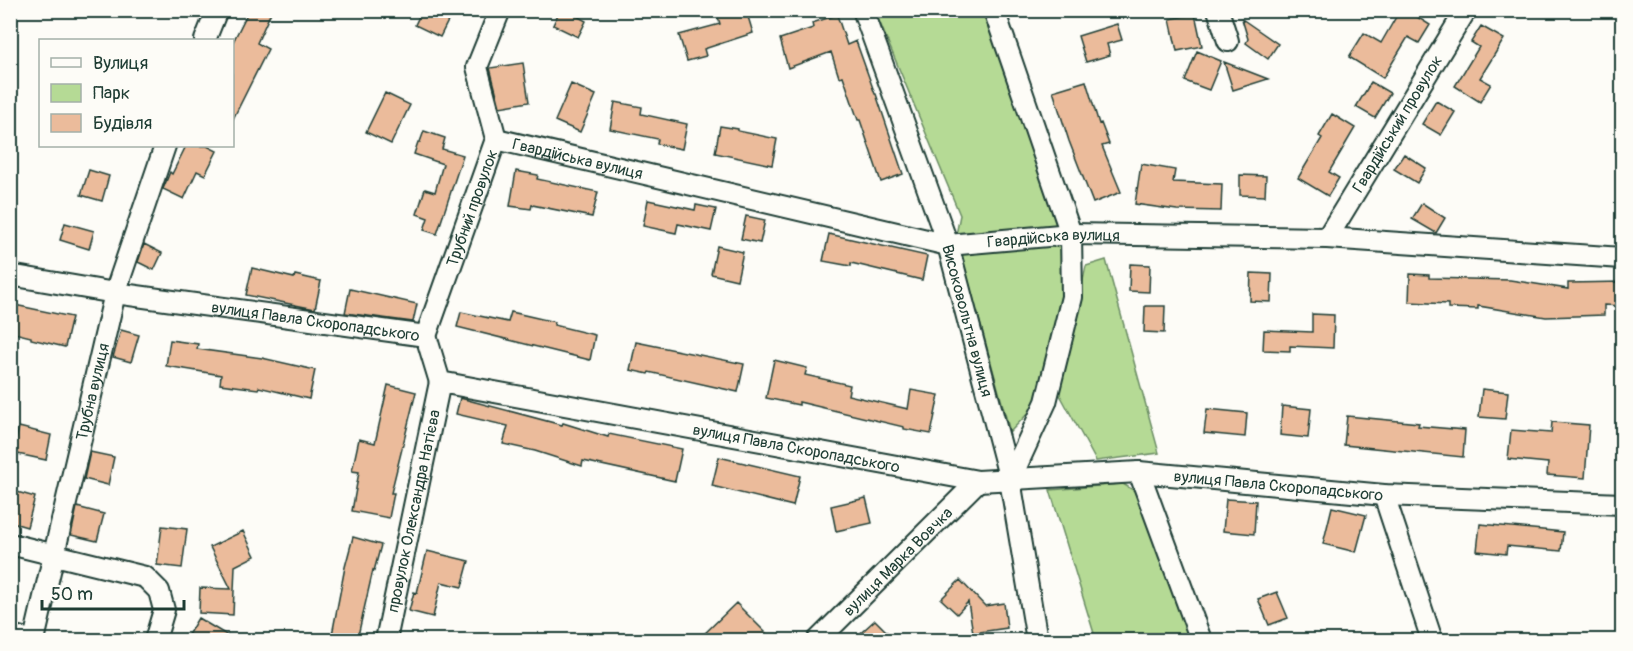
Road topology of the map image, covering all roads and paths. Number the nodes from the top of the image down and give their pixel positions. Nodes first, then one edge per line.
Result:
1 (217, 10) edge
2 (500, 10) edge
3 (863, 10) edge
4 (994, 10) edge
5 (1218, 10) edge
6 (1466, 10) edge
7 (205, 39) edge
8 (1228, 41) dead end
9 (496, 139) junction
10 (165, 147) edge
11 (1071, 234) junction
12 (1327, 238) junction
13 (948, 245) junction
14 (1623, 258) edge
15 (10, 275) edge
16 (115, 293) junction
17 (426, 336) junction
18 (440, 382) junction
19 (1139, 472) junction
20 (1010, 480) junction
21 (978, 481) junction
22 (1384, 495) junction
23 (1623, 504) edge
24 (10, 544) edge
25 (54, 555) junction
26 (10, 635) edge
27 (32, 640) edge
28 (155, 640) edge
29 (386, 640) edge
30 (818, 640) edge
31 (1037, 640) edge
32 (1201, 640) edge
33 (1432, 640) edge

1 - 7 street
2 - 9 street, Трубний провулок
3 - 13 street, Високовольтна вулиця
4 - 11 street
5 - 8 street
6 - 12 street, Гвардійський провулок
9 - 13 street, Гвардійська вулиця
9 - 17 street, Трубний провулок
10 - 16 street, Трубна вулиця
11 - 12 street, Гвардійська вулиця
11 - 13 street, Гвардійська вулиця
11 - 20 street
12 - 14 street, Гвардійська вулиця
13 - 20 street, Високовольтна вулиця
15 - 16 street, вулиця Павла Скоропадського
16 - 17 street, вулиця Павла Скоропадського
16 - 25 street, Трубна вулиця
17 - 18 street, вулиця Павла Скоропадського
18 - 21 street, вулиця Павла Скоропадського
18 - 29 street, провулок Олександра Натієва
19 - 20 street, вулиця Павла Скоропадського
19 - 22 street, вулиця Павла Скоропадського
19 - 32 street
20 - 21 street, вулиця Павла Скоропадського
20 - 31 street, Високовольтна вулиця
21 - 30 street, вулиця Марка Вовчка
22 - 23 street, вулиця Павла Скоропадського
22 - 33 street
24 - 25 street
25 - 27 street, Трубна вулиця
25 - 28 street
26 - 27 street

